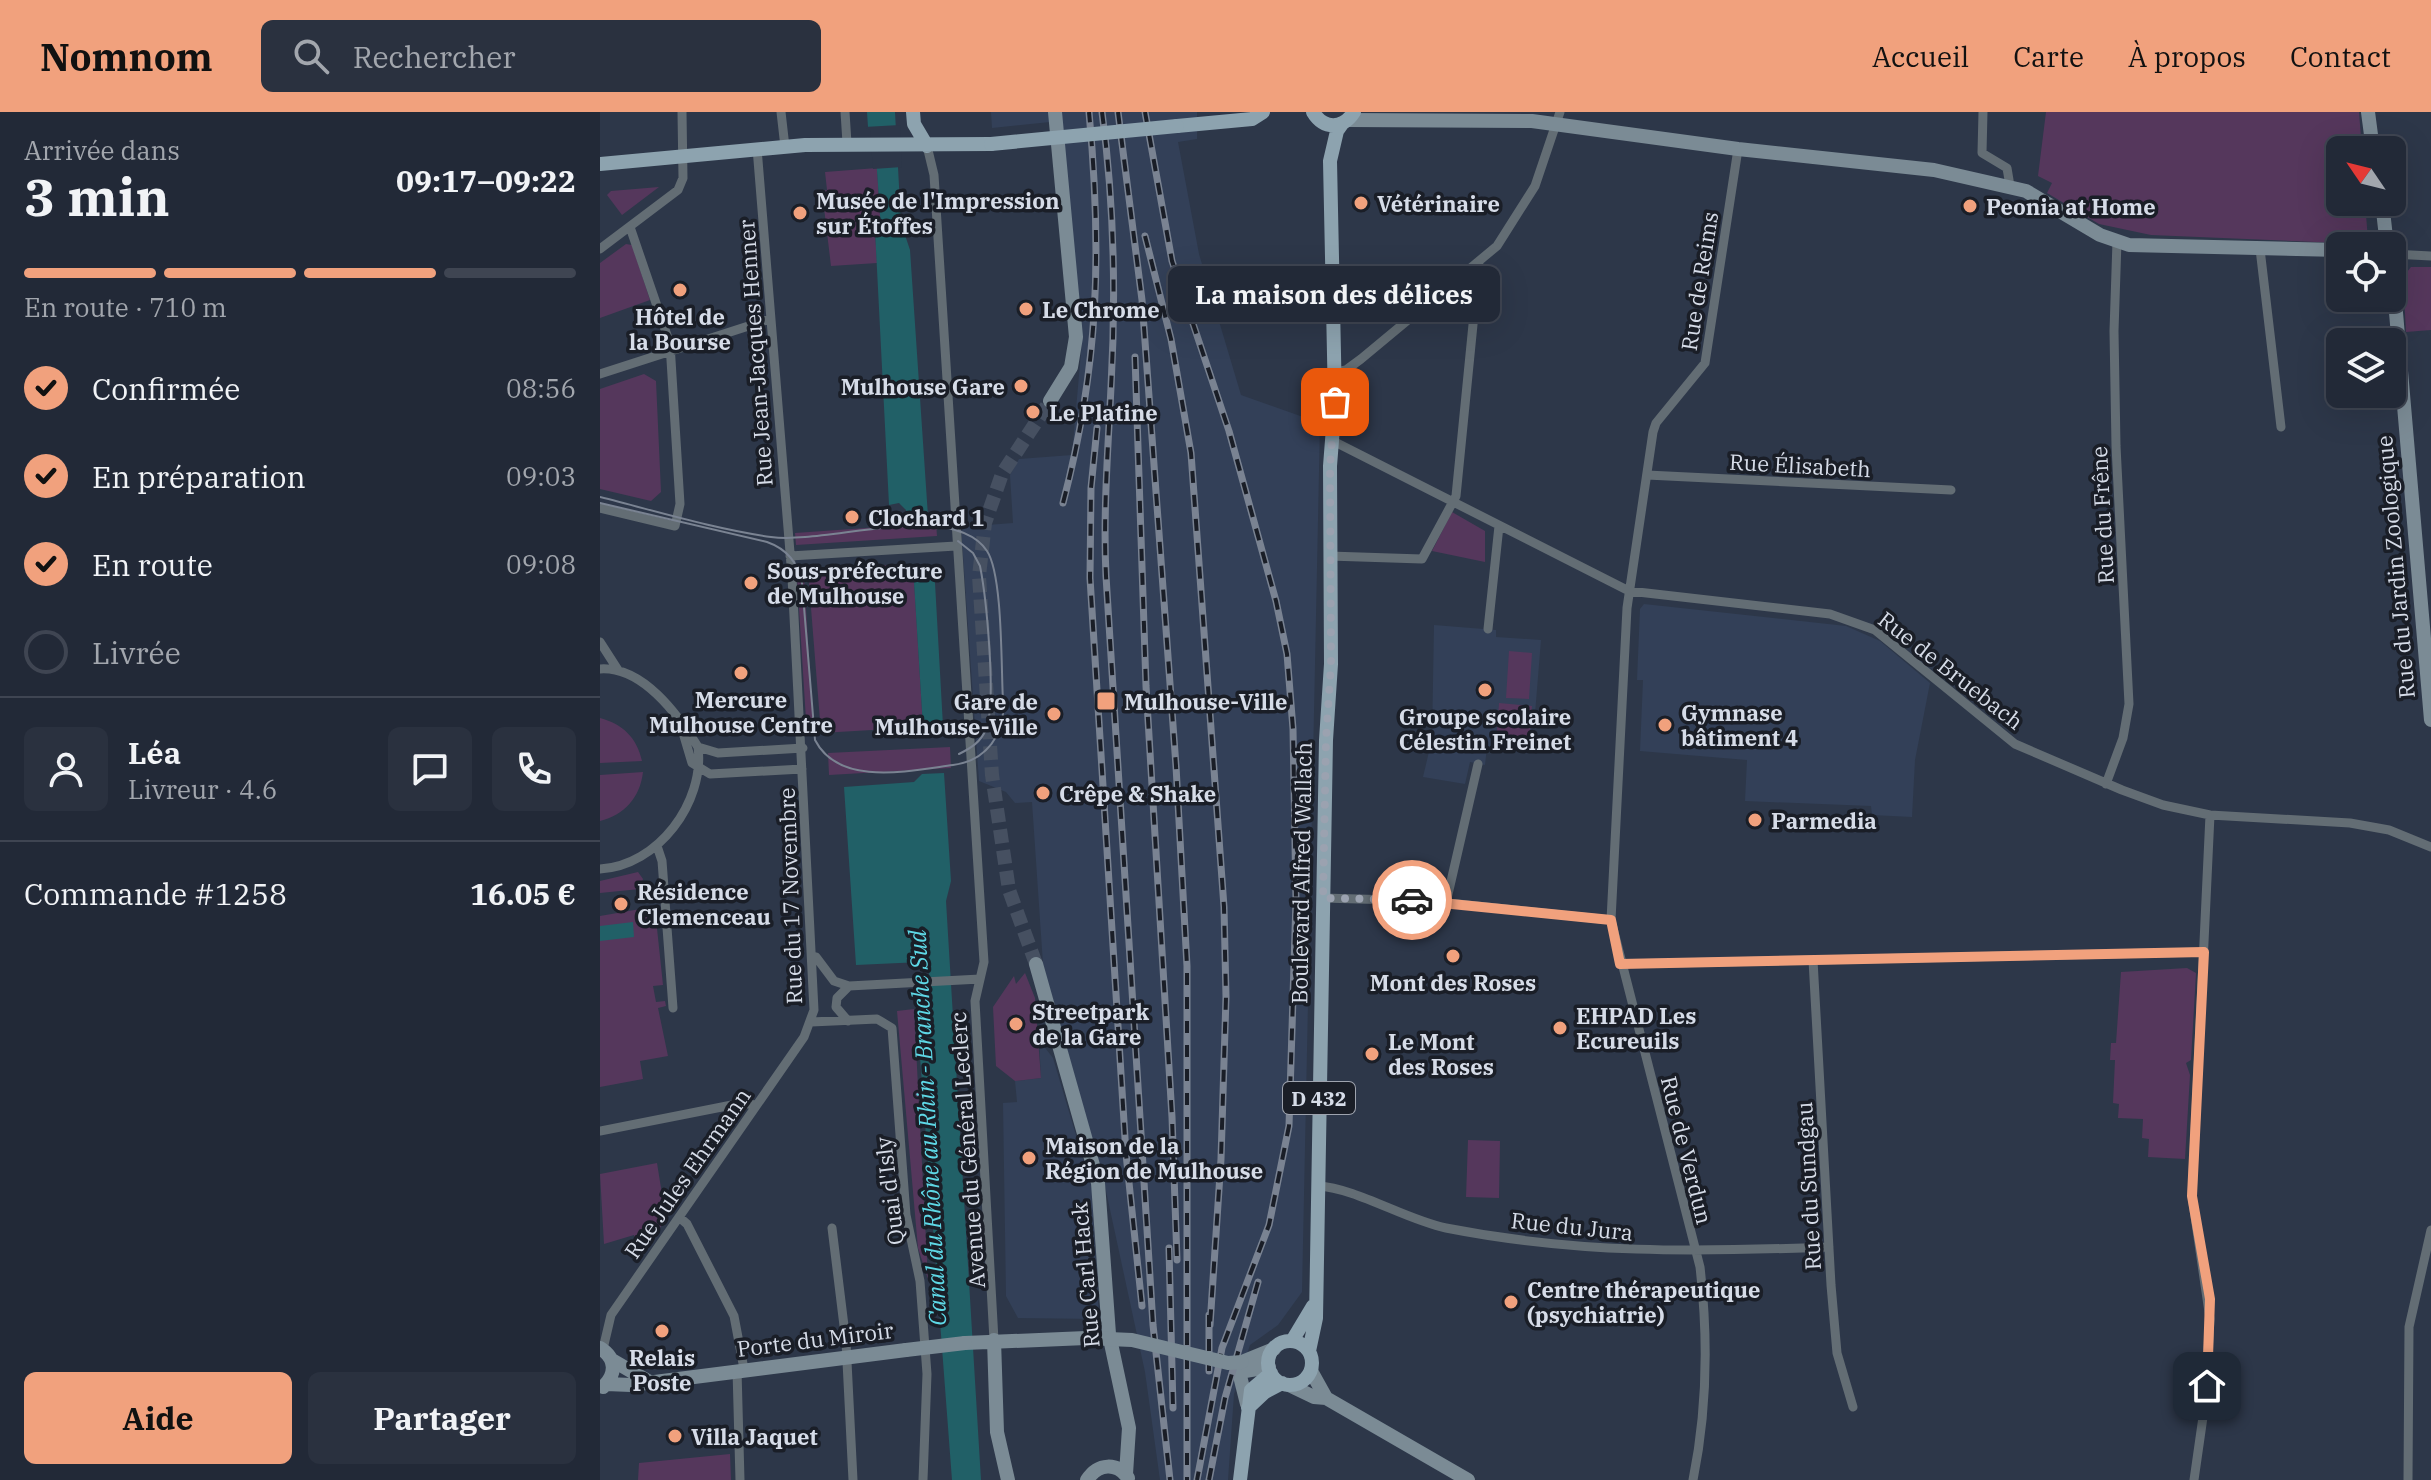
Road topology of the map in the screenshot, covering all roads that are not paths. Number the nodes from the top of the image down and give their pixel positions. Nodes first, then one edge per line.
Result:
1 (682, 112) edge
2 (781, 112) edge
3 (845, 112) edge
4 (913, 112) edge
5 (1055, 112) edge
6 (1204, 112) edge
7 (1263, 112) edge
8 (1373, 112) edge
9 (1983, 112) edge
10 (2368, 112) edge
11 (1234, 115) edge
12 (1315, 115) edge
13 (1527, 116) edge
14 (1558, 118) edge
15 (1348, 119) edge
16 (1389, 121) junction
17 (1177, 126) junction
18 (2371, 136) edge
19 (855, 143) junction
20 (927, 146) junction
21 (785, 147) junction
22 (757, 148) junction
23 (1738, 149) junction
24 (681, 156) junction
25 (1330, 161) junction
26 (600, 164) edge
27 (2010, 186) junction
28 (630, 227) junction
29 (2117, 241) junction
30 (600, 249) edge
31 (2260, 249) junction
32 (2326, 250) edge
33 (2406, 255) edge
34 (2431, 256) edge
35 (1479, 264) junction
36 (2396, 312) edge
37 (770, 319) junction
38 (671, 351) junction
39 (1335, 372) junction
40 (600, 374) edge
41 (1050, 401) tunnel mouth
42 (2281, 427) dead end
43 (1333, 441) junction
44 (1647, 475) junction
45 (1951, 490) dead end
46 (1454, 502) junction
47 (600, 508) edge
48 (1499, 526) junction
49 (956, 546) junction
50 (790, 556) junction
51 (1329, 556) junction
52 (1629, 591) junction
53 (1488, 629) dead end
54 (600, 642) edge
55 (600, 669) edge
56 (618, 670) junction
57 (2431, 720) edge
58 (681, 726) junction
59 (698, 747) junction
60 (803, 748) junction
61 (1478, 764) dead end
62 (802, 769) junction
63 (701, 770) junction
64 (2106, 784) junction
65 (2210, 815) junction
66 (657, 846) junction
67 (2431, 847) edge
68 (600, 869) edge
69 (1323, 898) junction
70 (1446, 903) junction
71 (1611, 920) junction
72 (2204, 952) junction
73 (814, 954) junction
74 (1813, 960) junction
75 (1036, 964) tunnel mouth
76 (1620, 964) junction
77 (980, 979) junction
78 (849, 986) junction
79 (673, 1008) dead end
80 (848, 1021) junction
81 (811, 1022) junction
82 (755, 1105) junction
83 (600, 1131) edge
84 (1318, 1186) junction
85 (679, 1217) junction
86 (832, 1228) dead end
87 (2431, 1230) edge
88 (1829, 1247) junction
89 (1695, 1253) junction
90 (1316, 1298) junction
91 (989, 1340) junction
92 (1292, 1341) junction
93 (1274, 1349) junction
94 (1309, 1351) junction
95 (605, 1353) edge
96 (847, 1357) junction
97 (1236, 1366) junction
98 (741, 1370) junction
99 (1311, 1371) junction
100 (1278, 1377) junction
101 (648, 1381) junction
102 (603, 1386) edge
103 (1326, 1398) junction
104 (1853, 1407) dead end
105 (1248, 1408) junction
106 (1127, 1446) junction
107 (1111, 1466) junction
108 (1128, 1477) edge
109 (740, 1480) edge
110 (853, 1480) edge
111 (923, 1480) edge
112 (1008, 1480) edge
113 (1087, 1480) edge
114 (1240, 1480) edge
115 (1468, 1480) edge
116 (1693, 1480) edge
117 (2194, 1480) edge
118 (2408, 1480) edge

1 - 24 street
2 - 21 street
3 - 19 street
4 - 20 main road
5 - 41 main road
6 - 17 main road
7 - 11 main road
8 - 16 main road
9 - 27 street
10 - 18 main road
11 - 17 main road
12 - 15 main road
12 - 25 main road, Boulevard Alfred Wallach / D 432
13 - 14 main road
13 - 16 main road
14 - 23 main road
14 - 35 street
15 - 16 main road
15 - 25 main road, Boulevard Alfred Wallach / D 432
17 - 20 main road, bridge
19 - 20 main road
19 - 21 main road
20 - 49 street, Avenue du Général Leclerc
21 - 22 main road
22 - 24 main road
22 - 37 street, Rue Jean-Jacques Henner
23 - 27 main road
23 - 44 street, Rue de Reims
24 - 26 main road
24 - 28 street
25 - 39 main road, Boulevard Alfred Wallach / D 432
27 - 29 main road
28 - 30 street
28 - 38 street
29 - 31 main road
29 - 64 street, Rue du Frêne
31 - 32 main road
31 - 42 street
33 - 34 street
35 - 39 street
35 - 46 street
36 - 57 main road, Rue du Jardin Zoologique
37 - 38 street
37 - 50 street, Rue Jean-Jacques Henner
38 - 40 street
38 - 47 street
39 - 43 main road, Boulevard Alfred Wallach / D 432
43 - 46 street, Rue de Bruebach
43 - 51 main road, Boulevard Alfred Wallach / D 432
44 - 45 street, Rue Élisabeth
44 - 52 street, Rue de Reims
46 - 48 street, Rue de Bruebach
46 - 51 street
48 - 52 street, Rue de Bruebach
48 - 53 street
49 - 50 street
49 - 77 street, Avenue du Général Leclerc
50 - 60 street, Rue Jean-Jacques Henner
51 - 69 main road, Boulevard Alfred Wallach / D 432
52 - 64 street, Rue de Bruebach
52 - 71 street, Rue de Verdun
54 - 56 street
55 - 56 street
56 - 58 street
58 - 59 street
58 - 63 street
59 - 60 street
59 - 63 street
60 - 62 street, Rue du 17 Novembre
61 - 70 street
62 - 63 street
62 - 73 street, Rue du 17 Novembre
63 - 66 street
64 - 65 street, Rue de Bruebach
65 - 67 street, Rue de Bruebach
65 - 72 street
66 - 68 street
66 - 79 street
69 - 70 street
69 - 84 main road, Boulevard Alfred Wallach / D 432
70 - 71 street
71 - 76 street, Rue de Verdun
72 - 74 street
72 - 117 street
73 - 78 street
73 - 81 street, Rue du 17 Novembre
74 - 76 street
74 - 88 street, Rue du Sundgau
75 - 106 main road, Rue Carl Hack
76 - 89 street, Rue de Verdun
77 - 78 street
77 - 91 street, Avenue du Général Leclerc
78 - 80 street
80 - 81 street, Quai d'Isly
80 - 111 street, Quai d'Isly
81 - 82 street, Rue Jules Ehrmann
82 - 83 street
82 - 85 street, Rue Jules Ehrmann
84 - 89 street, Rue du Jura
84 - 90 main road, Boulevard Alfred Wallach / D 432
85 - 95 street, Rue Jules Ehrmann
85 - 98 street
86 - 96 street
87 - 118 street
88 - 89 street, Rue du Jura
88 - 104 street, Rue du Sundgau
89 - 116 street, Rue de Verdun
90 - 92 main road, Boulevard Alfred Wallach / D 432
90 - 94 main road, Boulevard Alfred Wallach / D 432
91 - 96 main road, Porte du Miroir, bridge
91 - 97 main road, Porte du Miroir, bridge
91 - 112 main road
92 - 93 main road
92 - 94 main road
93 - 97 main road
93 - 100 main road
94 - 99 main road
95 - 101 main road
95 - 102 main road
96 - 98 main road, Porte du Miroir
96 - 110 street
97 - 100 main road
97 - 105 main road
98 - 101 main road, Porte du Miroir
98 - 109 street
99 - 100 main road
99 - 103 main road
100 - 103 main road
100 - 105 main road
101 - 102 main road, Porte du Miroir
103 - 115 main road
105 - 114 main road
106 - 107 main road
106 - 108 main road, Rue Carl Hack
107 - 108 main road
107 - 113 main road

